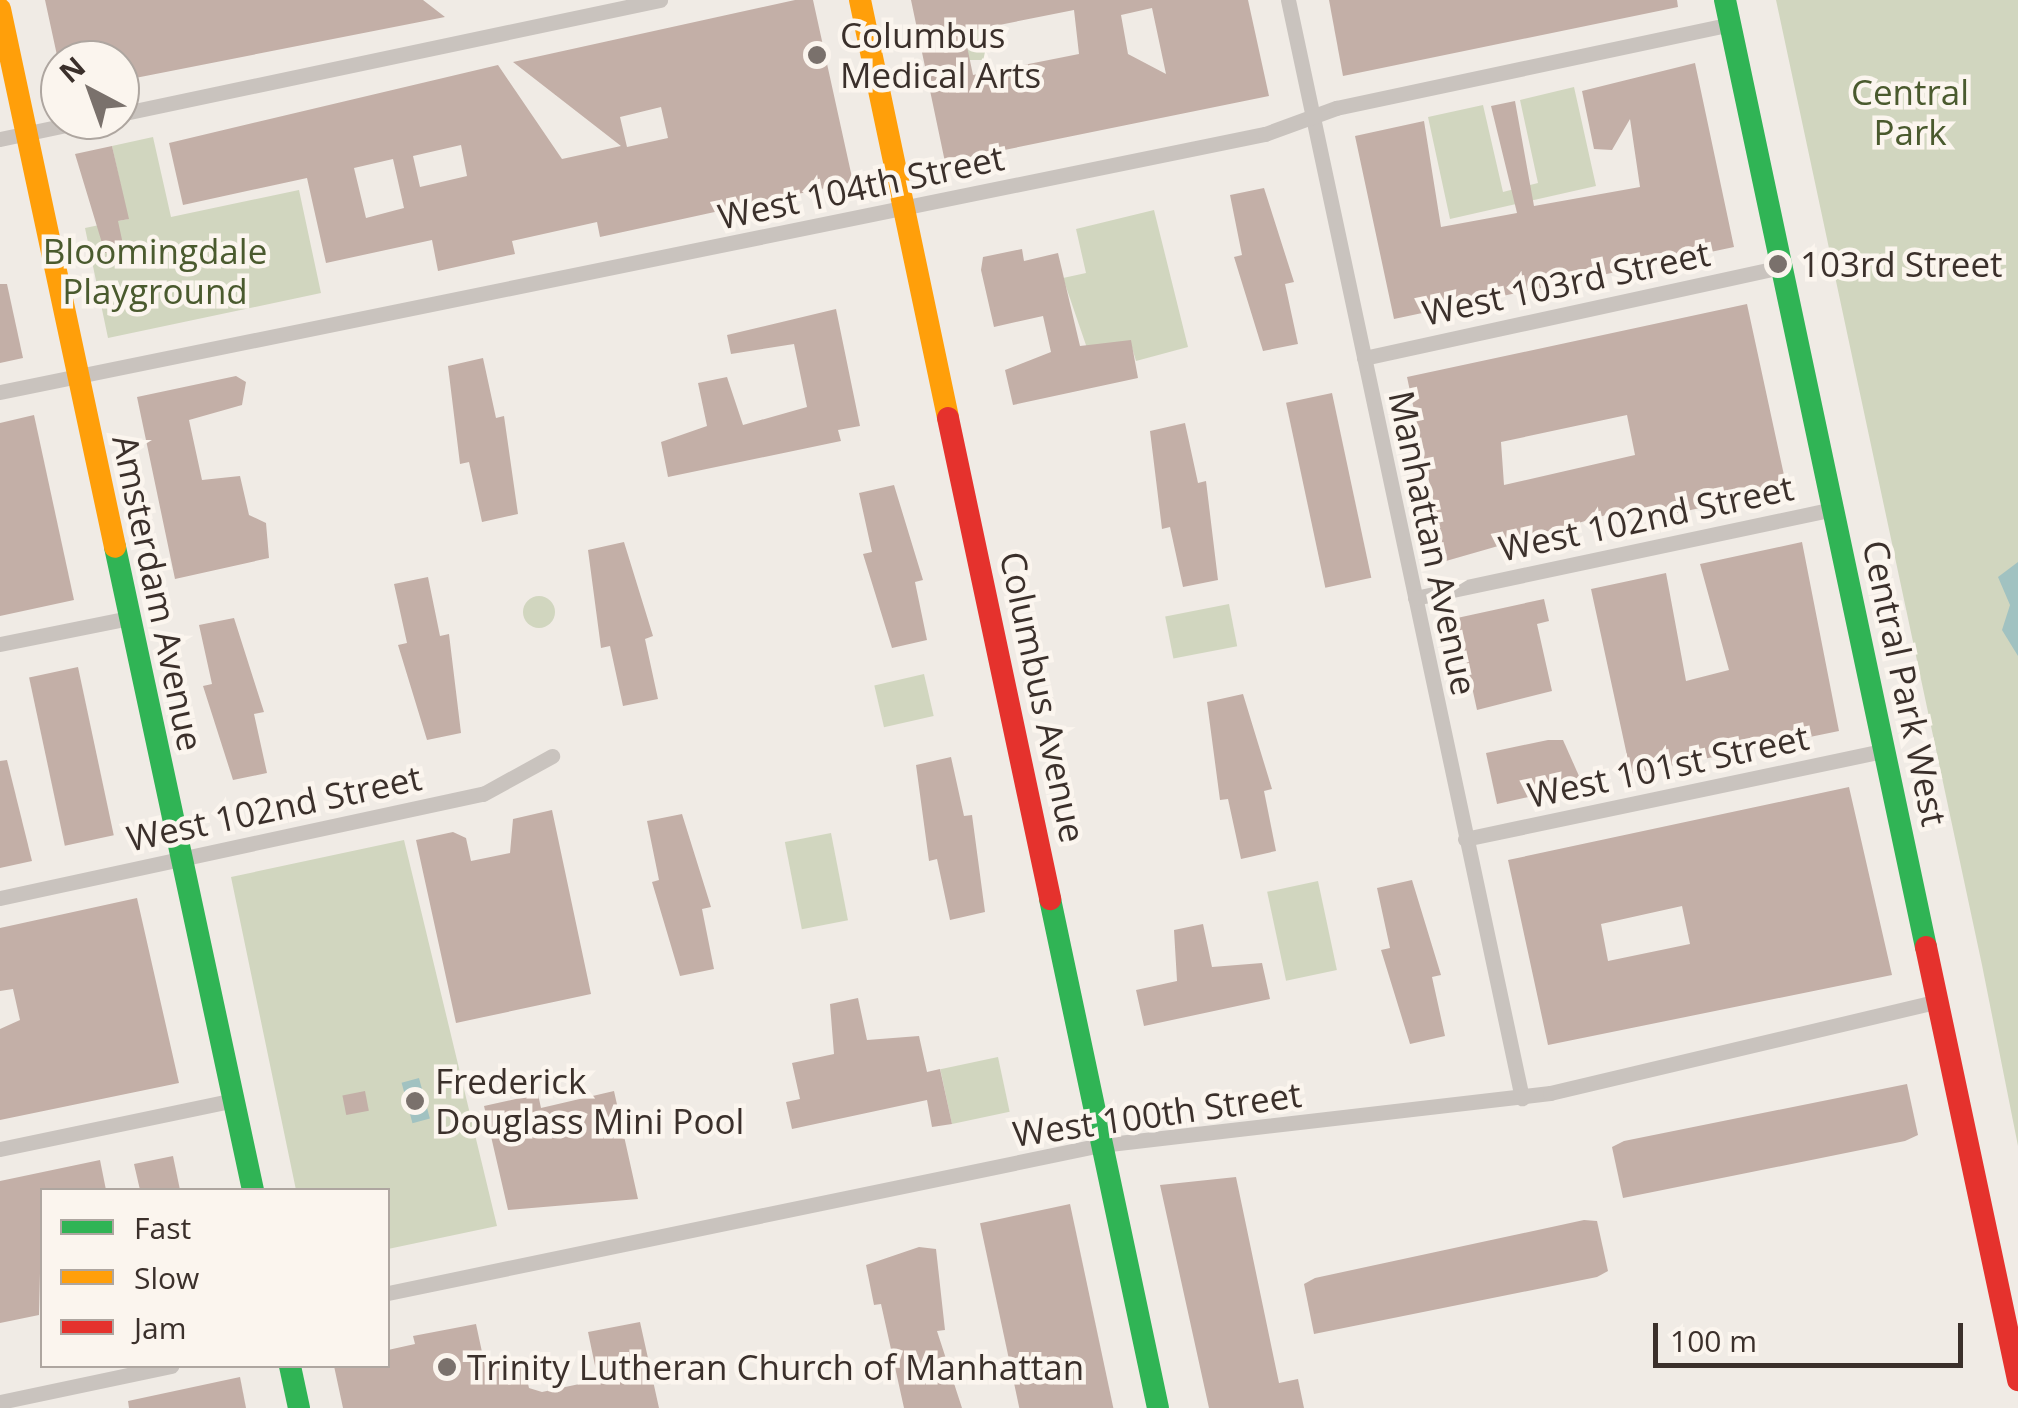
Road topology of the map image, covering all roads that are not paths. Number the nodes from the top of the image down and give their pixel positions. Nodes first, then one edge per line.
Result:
1 (660, 0) edge
2 (860, 0) edge
3 (1288, 0) edge
4 (1725, 0) edge
5 (0, 9) edge
6 (1730, 24) junction
7 (140, 110) edge
8 (1313, 119) junction
9 (40, 130) edge
10 (12, 136) edge
11 (904, 208) junction
12 (1781, 266) junction
13 (1364, 358) junction
14 (76, 375) junction
15 (0, 392) edge
16 (1832, 509) junction
17 (1414, 598) junction
18 (124, 619) junction
19 (0, 644) edge
20 (1883, 751) junction
21 (552, 756) dead end
22 (1465, 839) junction
23 (182, 859) junction
24 (0, 898) edge
25 (1936, 1002) junction
26 (1522, 1098) junction
27 (234, 1100) junction
28 (1102, 1145) junction
29 (0, 1149) edge
30 (253, 1188) edge
31 (390, 1293) edge
32 (162, 1368) edge
33 (290, 1368) edge
34 (2018, 1380) edge
35 (0, 1402) edge
36 (299, 1408) edge
37 (1158, 1408) edge

1 - 7 street
2 - 11 main road, Columbus Avenue
3 - 8 street, Manhattan Avenue
4 - 6 main road, Central Park West
5 - 10 main road, Amsterdam Avenue
6 - 8 street, West 104th Street
6 - 12 main road, Central Park West
8 - 11 street, West 104th Street
8 - 13 street, Manhattan Avenue
9 - 10 street
10 - 14 main road, Amsterdam Avenue
11 - 14 street, West 104th Street
11 - 28 main road, Columbus Avenue
12 - 13 street, West 103rd Street
12 - 16 main road, Central Park West
13 - 17 street, Manhattan Avenue
14 - 15 street, West 104th Street
14 - 18 main road, Amsterdam Avenue
16 - 17 street, West 102nd Street
16 - 20 main road, Central Park West
17 - 22 street, Manhattan Avenue
18 - 19 street
18 - 23 main road, Amsterdam Avenue
20 - 22 street, West 101st Street
20 - 25 main road, Central Park West
21 - 23 street, West 102nd Street
22 - 26 street, Manhattan Avenue
23 - 24 street, West 102nd Street
23 - 27 main road, Amsterdam Avenue
25 - 26 street, West 100th Street
25 - 34 main road, Central Park West
26 - 28 street, West 100th Street
27 - 29 street
27 - 30 main road, Amsterdam Avenue
28 - 31 street, West 100th Street
28 - 37 main road, Columbus Avenue
32 - 35 street
33 - 36 main road

